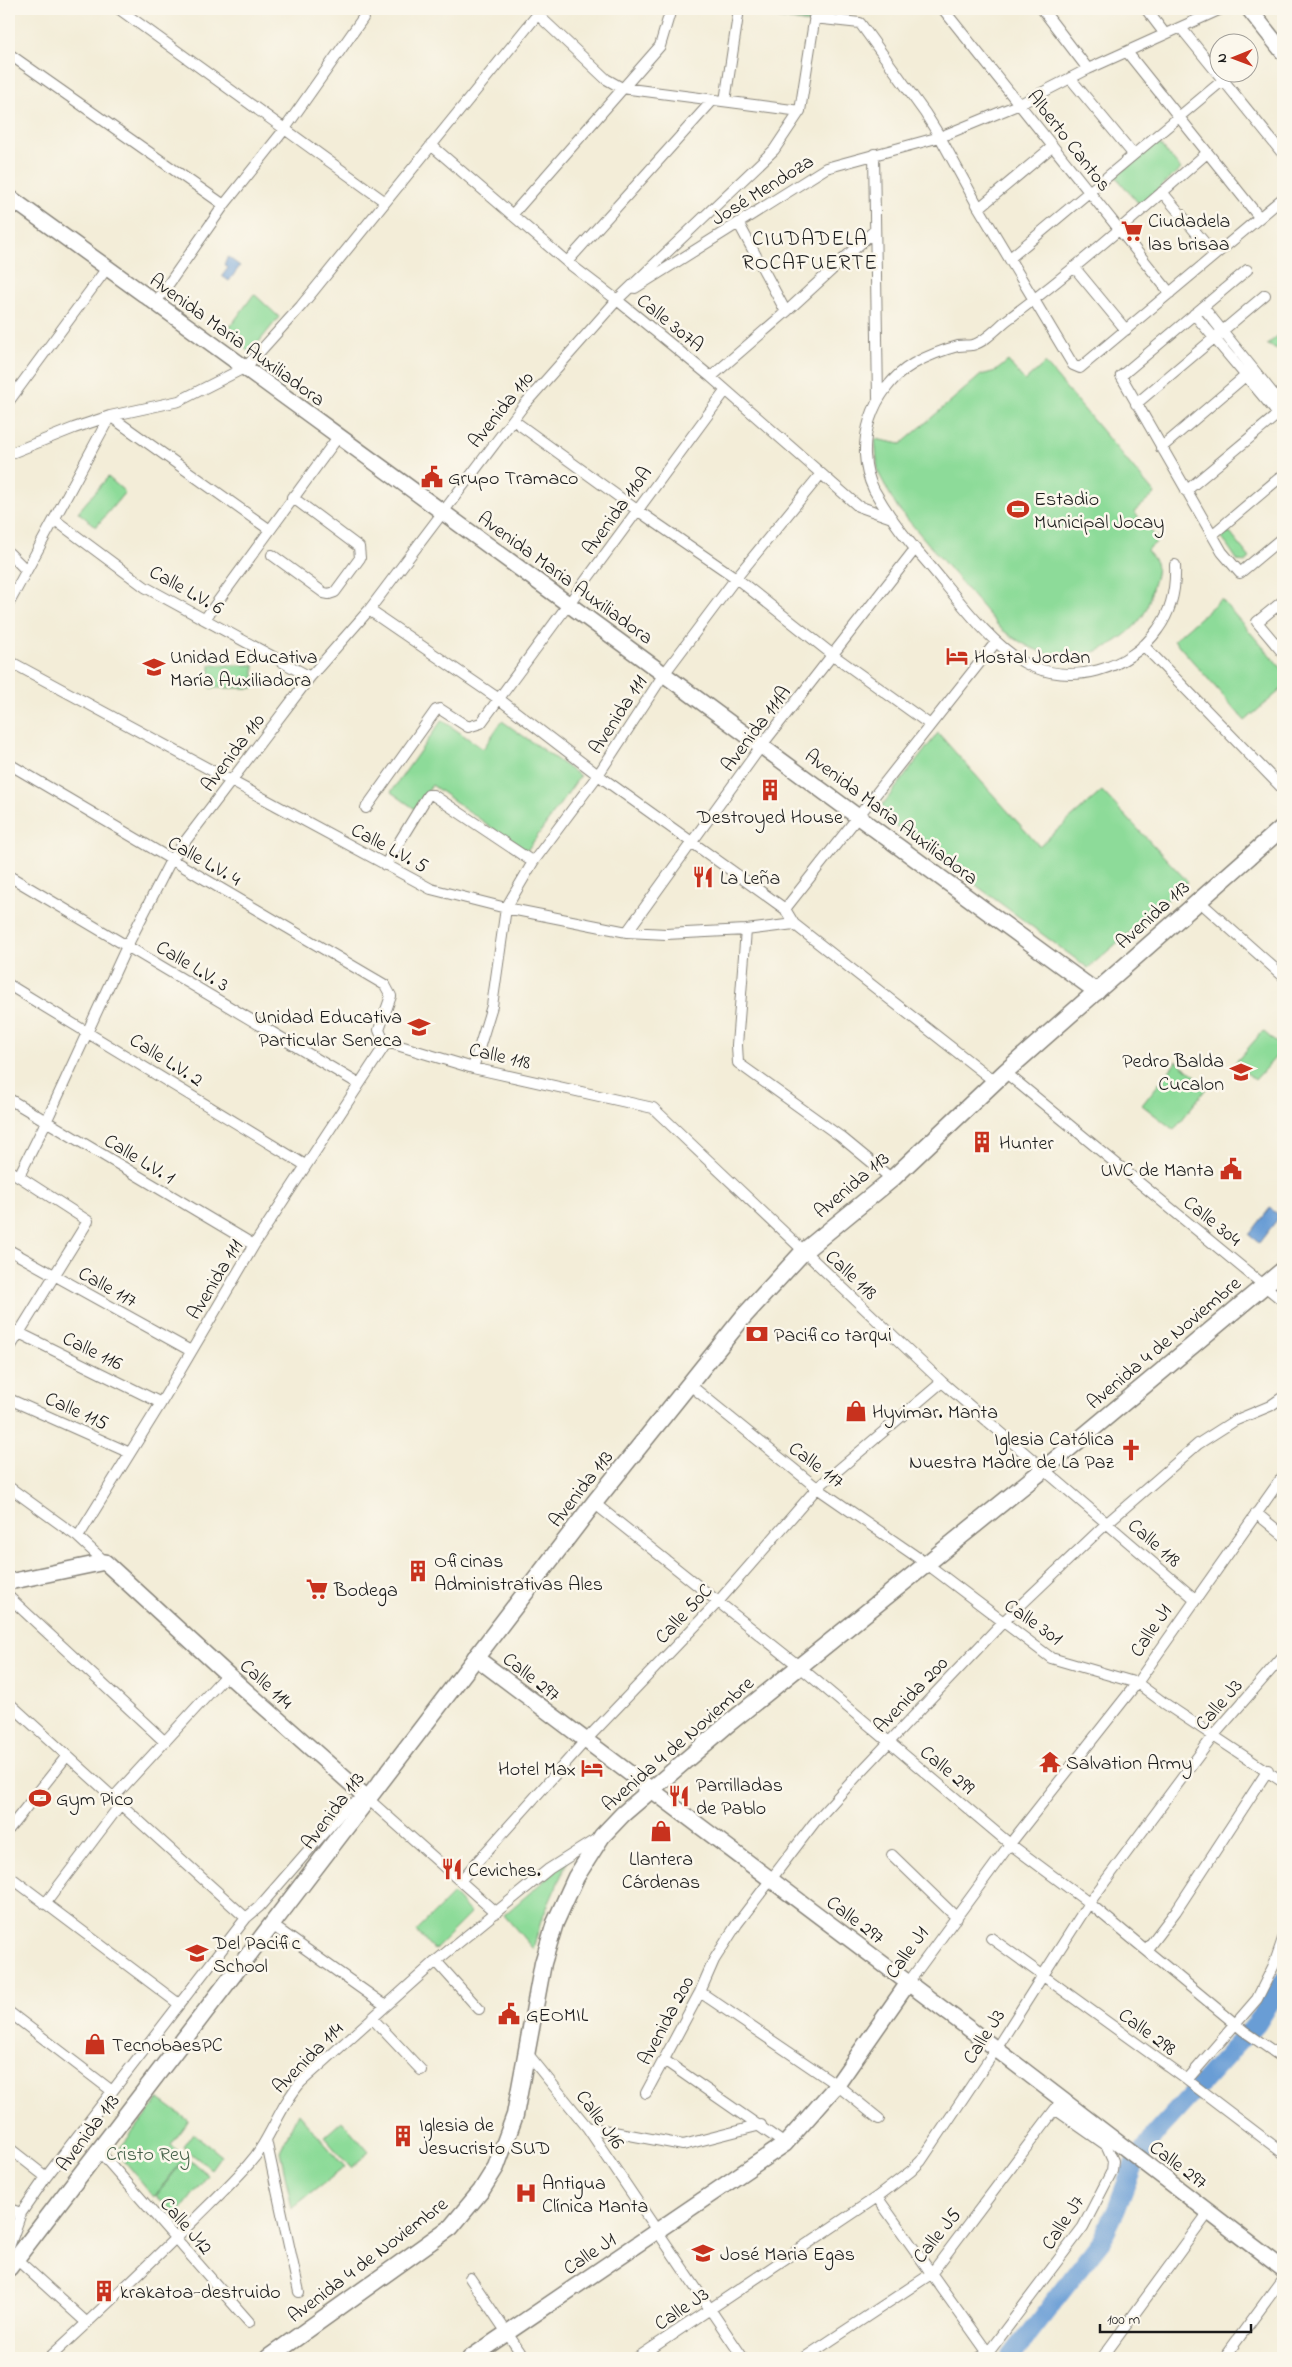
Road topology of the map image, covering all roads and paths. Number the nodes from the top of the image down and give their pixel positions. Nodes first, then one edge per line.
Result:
1 (119, 9) edge
2 (670, 9) edge
3 (739, 9) edge
4 (943, 9) edge
5 (1042, 9) edge
6 (1146, 9) edge
7 (1221, 9) edge
8 (1249, 9) edge
9 (540, 11) edge
10 (815, 13) edge
11 (363, 18) dead end
12 (1181, 28) junction
13 (1165, 34) junction
14 (1127, 52) junction
15 (1283, 52) edge
16 (9, 54) edge
17 (1210, 65) edge
18 (1088, 69) junction
19 (1070, 78) junction
20 (1220, 82) edge
21 (1224, 82) edge
22 (622, 88) junction
23 (713, 100) junction
24 (725, 101) junction
25 (1020, 104) junction
26 (800, 111) junction
27 (1177, 116) junction
28 (284, 130) junction
29 (940, 137) junction
30 (431, 145) junction
31 (1052, 147) junction
32 (1207, 153) junction
33 (874, 154) junction
34 (1133, 154) junction
35 (1283, 154) edge
36 (1088, 192) junction
37 (1162, 192) junction
38 (9, 198) edge
39 (1283, 198) edge
40 (384, 201) junction
41 (224, 206) junction
42 (979, 208) junction
43 (512, 215) junction
44 (1259, 217) junction
45 (739, 224) junction
46 (1118, 230) junction
47 (874, 231) junction
48 (1215, 255) junction
49 (1010, 258) junction
50 (567, 262) junction
51 (1074, 267) junction
52 (107, 268) junction
53 (1247, 270) dead end
54 (1170, 293) junction
55 (1265, 295) dead end
56 (617, 300) junction
57 (1034, 300) junction
58 (156, 302) junction
59 (1202, 307) junction
60 (786, 312) junction
61 (1194, 314) junction
62 (1126, 330) junction
63 (1218, 334) junction
64 (246, 367) junction
65 (1250, 372) junction
66 (710, 377) junction
67 (726, 390) junction
68 (878, 398) junction
69 (9, 401) edge
70 (1136, 404) junction
71 (1282, 412) edge
72 (110, 416) junction
73 (513, 420) junction
74 (338, 437) junction
75 (1161, 448) junction
76 (9, 454) edge
77 (1283, 474) edge
78 (820, 475) junction
79 (1186, 491) junction
80 (292, 497) junction
81 (637, 510) junction
82 (442, 511) junction
83 (892, 518) junction
84 (55, 520) junction
85 (270, 530) junction
86 (1212, 536) junction
87 (1283, 537) edge
88 (915, 549) junction
89 (9, 554) edge
90 (272, 555) dead end
91 (1175, 565) dead end
92 (26, 570) junction
93 (736, 578) junction
94 (1283, 601) edge
95 (9, 603) edge
96 (570, 604) junction
97 (369, 610) junction
98 (205, 619) junction
99 (996, 642) junction
100 (1143, 645) junction
101 (1283, 653) edge
102 (833, 654) junction
103 (9, 660) edge
104 (664, 674) junction
105 (310, 677) junction
106 (499, 699) junction
107 (929, 724) junction
108 (762, 745) junction
109 (9, 764) edge
110 (598, 775) junction
111 (231, 782) junction
112 (1283, 789) edge
113 (366, 808) dead end
114 (858, 817) junction
115 (1283, 827) edge
116 (693, 842) junction
117 (171, 860) junction
118 (533, 862) junction
119 (385, 865) junction
120 (9, 876) edge
121 (1199, 901) junction
122 (506, 908) junction
123 (785, 908) junction
124 (794, 924) junction
125 (746, 930) junction
126 (628, 932) junction
127 (127, 946) junction
128 (1283, 976) edge
129 (9, 985) edge
130 (1097, 992) junction
131 (88, 1032) junction
132 (387, 1042) junction
133 (473, 1068) junction
134 (1000, 1076) junction
135 (359, 1084) junction
136 (9, 1099) edge
137 (46, 1122) junction
138 (305, 1165) junction
139 (9, 1170) edge
140 (19, 1176) junction
141 (892, 1179) junction
142 (254, 1245) junction
143 (9, 1250) edge
144 (803, 1252) junction
145 (1283, 1270) edge
146 (54, 1277) junction
147 (1265, 1285) junction
148 (1283, 1301) edge
149 (14, 1330) edge
150 (9, 1349) edge
151 (191, 1351) junction
152 (942, 1382) junction
153 (690, 1385) junction
154 (1283, 1397) edge
155 (9, 1399) edge
156 (161, 1402) junction
157 (130, 1453) junction
158 (1043, 1470) junction
159 (1283, 1476) edge
160 (9, 1487) edge
161 (817, 1488) junction
162 (594, 1503) junction
163 (1256, 1513) junction
164 (1107, 1524) junction
165 (1283, 1535) edge
166 (78, 1537) junction
167 (105, 1562) junction
168 (927, 1564) junction
169 (9, 1582) edge
170 (9, 1597) edge
171 (1195, 1600) junction
172 (717, 1603) junction
173 (1003, 1622) junction
174 (1283, 1656) edge
175 (475, 1657) junction
176 (800, 1667) junction
177 (227, 1674) junction
178 (1138, 1683) junction
179 (9, 1703) edge
180 (1214, 1735) junction
181 (584, 1741) junction
182 (165, 1742) junction
183 (888, 1742) junction
184 (66, 1757) junction
185 (1268, 1770) junction
186 (1283, 1782) edge
187 (651, 1791) junction
188 (367, 1798) junction
189 (117, 1802) junction
190 (9, 1829) edge
191 (602, 1836) junction
192 (1010, 1844) junction
193 (892, 1855) dead end
194 (9, 1876) edge
195 (769, 1879) junction
196 (461, 1880) junction
197 (1090, 1903) junction
198 (45, 1904) junction
199 (496, 1913) junction
200 (246, 1918) junction
201 (956, 1918) junction
202 (272, 1926) junction
203 (991, 1938) dead end
204 (1283, 1939) edge
205 (1147, 1949) junction
206 (436, 1961) junction
207 (1042, 1975) junction
208 (908, 1983) junction
209 (700, 1992) junction
210 (179, 2004) junction
211 (386, 2006) junction
212 (479, 2010) dead end
213 (9, 2012) edge
214 (372, 2018) junction
215 (1241, 2028) junction
216 (996, 2049) junction
217 (527, 2053) junction
218 (1283, 2058) edge
219 (664, 2060) junction
220 (421, 2070) dead end
221 (1188, 2080) junction
222 (837, 2085) junction
223 (112, 2091) junction
224 (646, 2092) dead end
225 (1059, 2105) junction
226 (879, 2119) dead end
227 (760, 2125) junction
228 (587, 2127) junction
229 (266, 2140) junction
230 (784, 2144) junction
231 (9, 2148) edge
232 (99, 2151) junction
233 (1283, 2153) edge
234 (46, 2177) junction
235 (877, 2197) junction
236 (9, 2209) edge
237 (1205, 2209) junction
238 (21, 2213) junction
239 (658, 2231) junction
240 (176, 2238) junction
241 (11, 2256) edge
242 (1283, 2269) edge
243 (931, 2274) junction
244 (470, 2278) dead end
245 (1283, 2278) edge
246 (299, 2292) dead end
247 (709, 2310) junction
248 (249, 2322) dead end
249 (87, 2323) junction
250 (507, 2333) junction
251 (984, 2356) edge
252 (273, 2357) edge
253 (49, 2358) edge
254 (470, 2358) edge
255 (524, 2358) edge
256 (637, 2358) edge
257 (743, 2358) edge
258 (804, 2358) edge
259 (1102, 2358) edge
260 (1224, 2358) edge

1 - 28 street
2 - 22 street
3 - 24 street
4 - 25 street, Alberto Cantos
5 - 18 street
6 - 13 street
7 - 12 street, José Mendoza
8 - 15 street
9 - 22 street
9 - 30 street
10 - 26 street
10 - 29 street
11 - 28 street
12 - 13 street, José Mendoza
12 - 17 street
13 - 14 street, José Mendoza
14 - 18 street, José Mendoza
14 - 27 street
16 - 41 street
18 - 19 street, José Mendoza
19 - 25 street, José Mendoza
19 - 34 street
20 - 27 street
21 - 35 street
22 - 23 street
22 - 43 street
23 - 24 street
23 - 50 street
24 - 26 street
25 - 29 street, José Mendoza
25 - 31 street, Alberto Cantos
26 - 56 street
27 - 32 street
27 - 34 street
28 - 40 street
28 - 41 street
29 - 33 street, José Mendoza
29 - 42 street
30 - 40 street
30 - 43 street, Calle 307A
31 - 36 street, Alberto Cantos
31 - 42 street
32 - 37 street
32 - 44 street
33 - 45 street, José Mendoza
33 - 47 street
34 - 36 street
36 - 46 street, Alberto Cantos
36 - 49 street
37 - 46 street
37 - 48 street
38 - 52 street, Avenida Maria Auxiliadora
39 - 44 street
40 - 64 street
41 - 58 street
42 - 49 street
43 - 50 street, Calle 307A
44 - 48 street
45 - 56 street, José Mendoza
45 - 60 street
46 - 51 street
46 - 54 street, Alberto Cantos
47 - 60 street
47 - 68 street
48 - 54 street
49 - 57 street
50 - 56 street, Calle 307A
51 - 57 street
51 - 62 street
52 - 58 street, Avenida Maria Auxiliadora
52 - 69 street
53 - 59 street
54 - 62 street
55 - 63 street
56 - 66 street, Calle 307A
56 - 73 street, Avenida 110
57 - 62 street
57 - 68 street
58 - 64 street, Avenida Maria Auxiliadora
59 - 61 street
59 - 63 street
60 - 66 street
61 - 63 street
61 - 70 street
63 - 65 street
63 - 70 street
64 - 72 street
64 - 74 street, Avenida Maria Auxiliadora
65 - 71 street
65 - 75 street
66 - 67 street, Calle 307A
67 - 78 street, Calle 307A
67 - 81 street, Avenida 110A
68 - 83 street
70 - 75 street
71 - 79 street
72 - 76 street
72 - 84 street
72 - 85 street
73 - 81 street
73 - 82 street, Avenida 110
74 - 80 street
74 - 82 street, Avenida Maria Auxiliadora
75 - 79 street
77 - 86 street
78 - 83 street, Calle 307A
78 - 93 street, Avenida 111
79 - 86 street
80 - 85 street
80 - 90 street
81 - 93 street
81 - 96 street, Avenida 110A
82 - 96 street, Avenida Maria Auxiliadora
82 - 97 street, Avenida 110
83 - 88 street
84 - 92 street
84 - 98 street, Calle L.V. 6
85 - 98 street
86 - 87 street
88 - 99 street
88 - 102 street, Avenida 111A
89 - 92 street
91 - 100 street
92 - 95 street
93 - 102 street
93 - 104 street, Avenida 111
94 - 101 street
96 - 104 street, Avenida Maria Auxiliadora
96 - 106 street, Avenida 110A
97 - 105 street, Avenida 110
97 - 106 street
98 - 105 street, Calle L.V. 6
99 - 100 street
99 - 107 street
100 - 112 street
102 - 107 street
102 - 108 street, Avenida 111A
103 - 111 street, Calle L.V. 5
104 - 108 street, Avenida Maria Auxiliadora
104 - 110 street, Avenida 111
105 - 111 street, Avenida 110
106 - 110 street
106 - 113 street, Avenida 110A
107 - 114 street
108 - 114 street, Avenida Maria Auxiliadora
108 - 116 street, Avenida 111A
109 - 117 street, Calle L.V. 4
110 - 116 street
110 - 118 street, Avenida 111
111 - 117 street, Avenida 110
111 - 119 street, Calle L.V. 5
114 - 123 street
114 - 130 street, Avenida Maria Auxiliadora
115 - 121 main road, Avenida 113
116 - 123 street
116 - 126 street, Avenida 111A
117 - 127 street, Avenida 110
117 - 132 street, Calle L.V. 4
118 - 119 street
118 - 122 street, Avenida 111
119 - 122 street, Calle L.V. 5
120 - 127 street, Calle L.V. 3
121 - 128 street
121 - 130 main road, Avenida 113
122 - 126 street, Calle L.V. 5
122 - 133 street
123 - 124 street
124 - 125 street, Calle L.V. 5
124 - 134 street, Calle 304
125 - 126 street, Calle L.V. 5
125 - 141 street
127 - 131 street, Avenida 110
127 - 135 street, Calle L.V. 3
129 - 131 street, Calle L.V. 2
130 - 134 main road, Avenida 113
131 - 137 street, Avenida 110
131 - 138 street, Calle L.V. 2
132 - 133 street, Calle 118
132 - 135 street, Avenida 111
133 - 144 street, Calle 118
134 - 141 main road, Avenida 113
134 - 147 street, Calle 304
135 - 138 street, Avenida 111
136 - 137 street, Calle L.V. 1
137 - 140 street, Avenida 110
137 - 142 street, Calle L.V. 1
138 - 142 street, Avenida 111
139 - 140 street
140 - 146 street
141 - 144 main road, Avenida 113
142 - 151 street, Avenida 111
143 - 146 street, Calle 117
144 - 152 street, Calle 118
144 - 153 main road, Avenida 113
145 - 147 main road, Avenida 4 de Noviembre
146 - 149 street
146 - 151 street, Calle 117
147 - 148 street, Calle 304
147 - 158 main road, Avenida 4 de Noviembre
149 - 150 street
149 - 156 street, Calle 116
151 - 156 street, Avenida 111
152 - 158 street, Calle 118
152 - 161 street, Calle 50C
153 - 161 street, Calle 117
153 - 162 main road, Avenida 113
154 - 164 street, Avenida 200
155 - 157 street, Calle 115
156 - 157 street, Avenida 111
157 - 166 street, Avenida 111
158 - 164 street, Calle 118
158 - 168 main road, Avenida 4 de Noviembre
159 - 163 street, Calle J1
160 - 166 street, Calle 114
161 - 168 street, Calle 117
161 - 172 street, Calle 50C
162 - 172 street, Calle 299
162 - 175 main road, Avenida 113
163 - 165 street
163 - 171 street, Calle J1
164 - 171 street, Calle 118
164 - 173 street, Avenida 200
166 - 167 street, Calle 114
167 - 169 street
167 - 177 street, Calle 114
168 - 173 street, Calle 301
168 - 176 main road, Avenida 4 de Noviembre
170 - 182 street
171 - 178 street, Calle J1
172 - 176 street, Calle 299
172 - 181 street, Calle 50C
173 - 178 street, Calle 301
173 - 183 street, Avenida 200
174 - 180 street, Calle J3
175 - 181 street, Calle 297
175 - 188 main road, Avenida 113
176 - 183 street, Calle 299
176 - 187 main road, Avenida 4 de Noviembre
177 - 182 street
177 - 188 street, Calle 114
178 - 180 street, Calle 301
178 - 192 street, Calle J1
179 - 184 street
180 - 185 street, Calle 301
180 - 197 street, Calle J3
181 - 187 street, Calle 297
181 - 196 street, Calle 50C
182 - 189 street
183 - 192 street, Calle 299
183 - 195 street, Avenida 200
184 - 189 street
184 - 190 street
185 - 186 street, Calle 301
185 - 205 street
187 - 191 main road, Avenida 4 de Noviembre
187 - 195 street, Calle 297
188 - 196 street, Calle 114
188 - 200 street
188 - 202 main road, Avenida 113
189 - 198 street
189 - 200 street
191 - 199 street, Avenida 114
191 - 217 main road, Avenida 4 de Noviembre
192 - 197 street, Calle 299
192 - 201 street, Calle J1
193 - 201 street
194 - 198 street
195 - 208 street, Calle 297
195 - 209 street, Avenida 200
196 - 199 street, Calle 114
197 - 205 street, Calle 299
197 - 207 street, Calle J3
198 - 210 street
199 - 206 street, Avenida 114
200 - 210 street
201 - 208 street, Calle J1
202 - 211 street
202 - 232 main road, Avenida 113
203 - 207 street, Calle 298
204 - 215 street
205 - 215 street, Calle 299
206 - 211 street, Avenida 114
206 - 212 street
207 - 216 street, Calle J3
207 - 221 street, Calle 298
208 - 216 street, Calle 297
208 - 222 street, Calle J1
209 - 219 street, Avenida 200
209 - 222 street
210 - 223 street
211 - 214 street, Avenida 114
213 - 223 street
214 - 220 street
214 - 229 street, Avenida 114
215 - 218 street, Calle 299
215 - 221 street
216 - 225 street, Calle 297
216 - 235 street, Calle J3
217 - 228 street, Calle J16
217 - 252 main road, Avenida 4 de Noviembre
219 - 224 street, Avenida 200
219 - 227 street
221 - 233 street, Calle 298
222 - 226 street
222 - 230 street, Calle J1
223 - 234 street
225 - 237 street, Calle 297
225 - 243 street, Calle J5
225 - 251 street, Calle J7
227 - 228 street
227 - 230 street
228 - 239 street, Calle J16
229 - 240 street, Avenida 114
229 - 246 street
230 - 239 street, Calle J1
231 - 234 street
232 - 240 street, Calle J12
232 - 241 main road, Avenida 113
234 - 238 street
235 - 243 street
235 - 247 street, Calle J3
236 - 238 street
237 - 242 street, Calle 297
237 - 259 street
238 - 241 street
239 - 247 street, Calle J16
239 - 250 street, Calle J1
240 - 248 street, Calle J12
240 - 249 street, Avenida 114
241 - 249 street
243 - 251 street
243 - 258 street, Calle J5
244 - 250 street
245 - 260 street
247 - 256 street, Calle J3
247 - 257 street, Calle J16
249 - 253 street, Avenida 114
250 - 254 street, Calle J1
250 - 255 street

